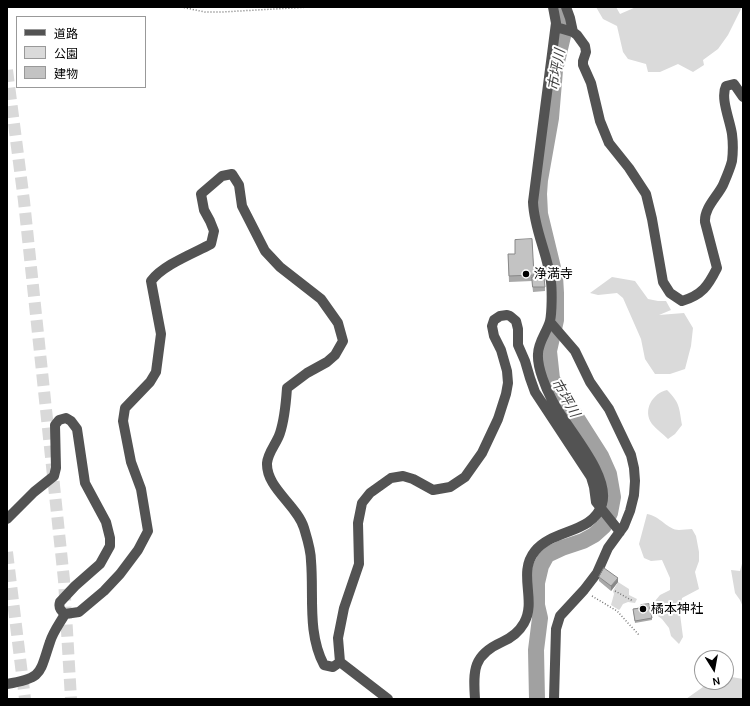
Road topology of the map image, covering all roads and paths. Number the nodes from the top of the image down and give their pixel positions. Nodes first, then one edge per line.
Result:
1 (181, 7) edge
2 (310, 7) edge
3 (553, 7) edge
4 (566, 7) edge
5 (556, 27) junction
6 (573, 32) junction
7 (743, 96) edge
8 (550, 322) junction
9 (600, 508) junction
10 (7, 519) edge
11 (620, 532) junction
12 (584, 590) junction
13 (615, 591) dead end
14 (633, 600) dead end
15 (65, 614) junction
16 (639, 635) dead end
17 (340, 662) junction
18 (7, 684) edge
19 (388, 699) edge
20 (475, 699) edge
21 (554, 699) edge

1 - 2 path
3 - 5 street
4 - 6 street
5 - 6 street
5 - 8 street
6 - 7 street
8 - 9 street
8 - 11 street
9 - 11 street
9 - 17 street
9 - 20 street
10 - 15 street
11 - 12 street
12 - 16 path
12 - 21 street
13 - 14 path
15 - 17 street
15 - 18 street
17 - 19 street

